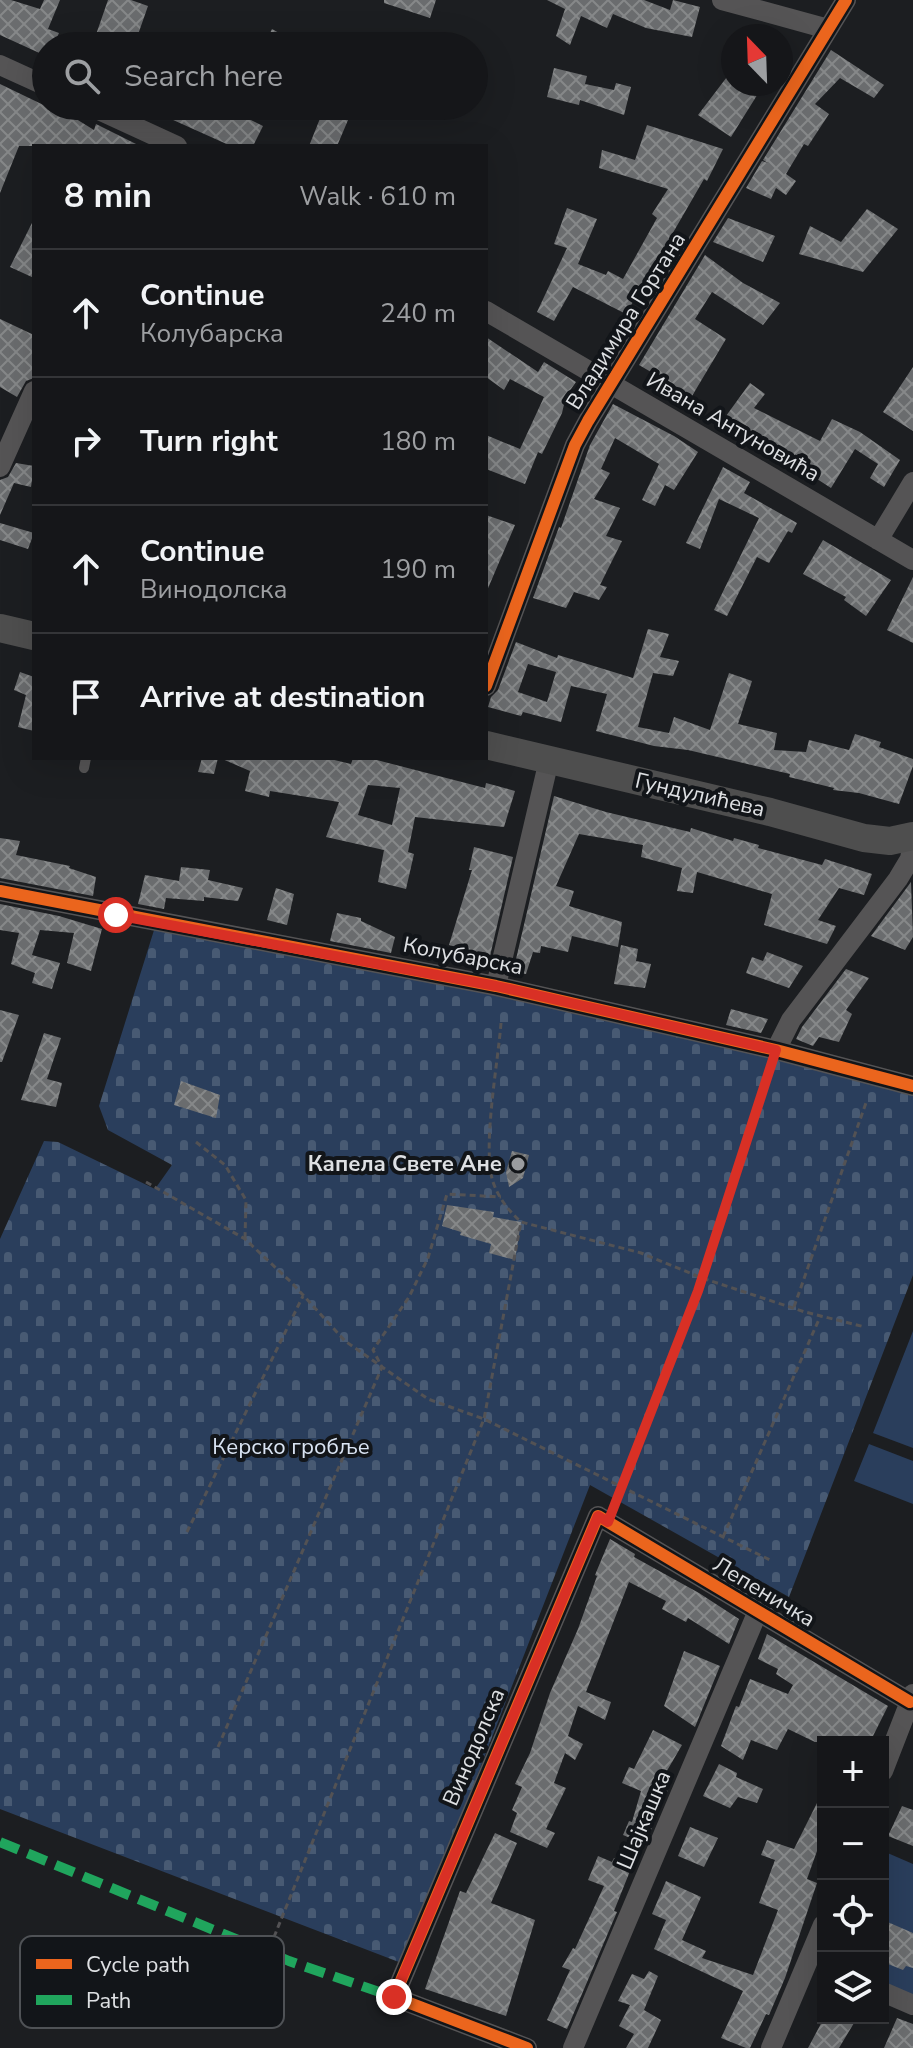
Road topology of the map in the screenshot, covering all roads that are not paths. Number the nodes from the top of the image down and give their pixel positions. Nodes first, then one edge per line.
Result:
1 (722, 0) edge
2 (846, 0) edge
3 (828, 29) junction
4 (0, 65) edge
5 (32, 80) edge
6 (114, 120) edge
7 (146, 139) edge
8 (168, 144) edge
9 (488, 312) edge
10 (612, 384) junction
11 (32, 395) edge
12 (0, 467) edge
13 (913, 482) edge
14 (878, 540) junction
15 (913, 560) edge
16 (0, 628) edge
17 (32, 636) edge
18 (488, 681) edge
19 (488, 745) edge
20 (549, 760) junction
21 (913, 838) edge
22 (0, 891) edge
23 (496, 986) junction
24 (776, 1050) junction
25 (913, 1086) edge
26 (603, 1519) joint
27 (758, 1611) junction
28 (911, 1698) edge
29 (889, 1755) edge
30 (816, 1965) edge
31 (889, 1995) edge
32 (913, 2005) edge
33 (527, 2048) edge
34 (573, 2048) edge
35 (771, 2048) edge

1 - 3 street
2 - 3 street, Владимира Гортана
3 - 10 street, Владимира Гортана
4 - 5 street
6 - 7 street
7 - 8 street
9 - 10 street, Ивана Антуновића
10 - 14 street, Ивана Антуновића
10 - 18 street, Владимира Гортана
11 - 12 street
13 - 14 street
14 - 15 street, Ивана Антуновића
16 - 17 street
19 - 20 street, Гундулићева
20 - 21 street, Гундулићева
20 - 23 street
21 - 24 street
22 - 23 street, Колубарска
23 - 24 street, Колубарска
24 - 25 street, Колубарска
26 - 27 street, Лепеничка
26 - 33 street, Винодолска
27 - 28 street, Лепеничка
27 - 34 street, Шајкашка
28 - 29 street
30 - 35 street
31 - 32 street

